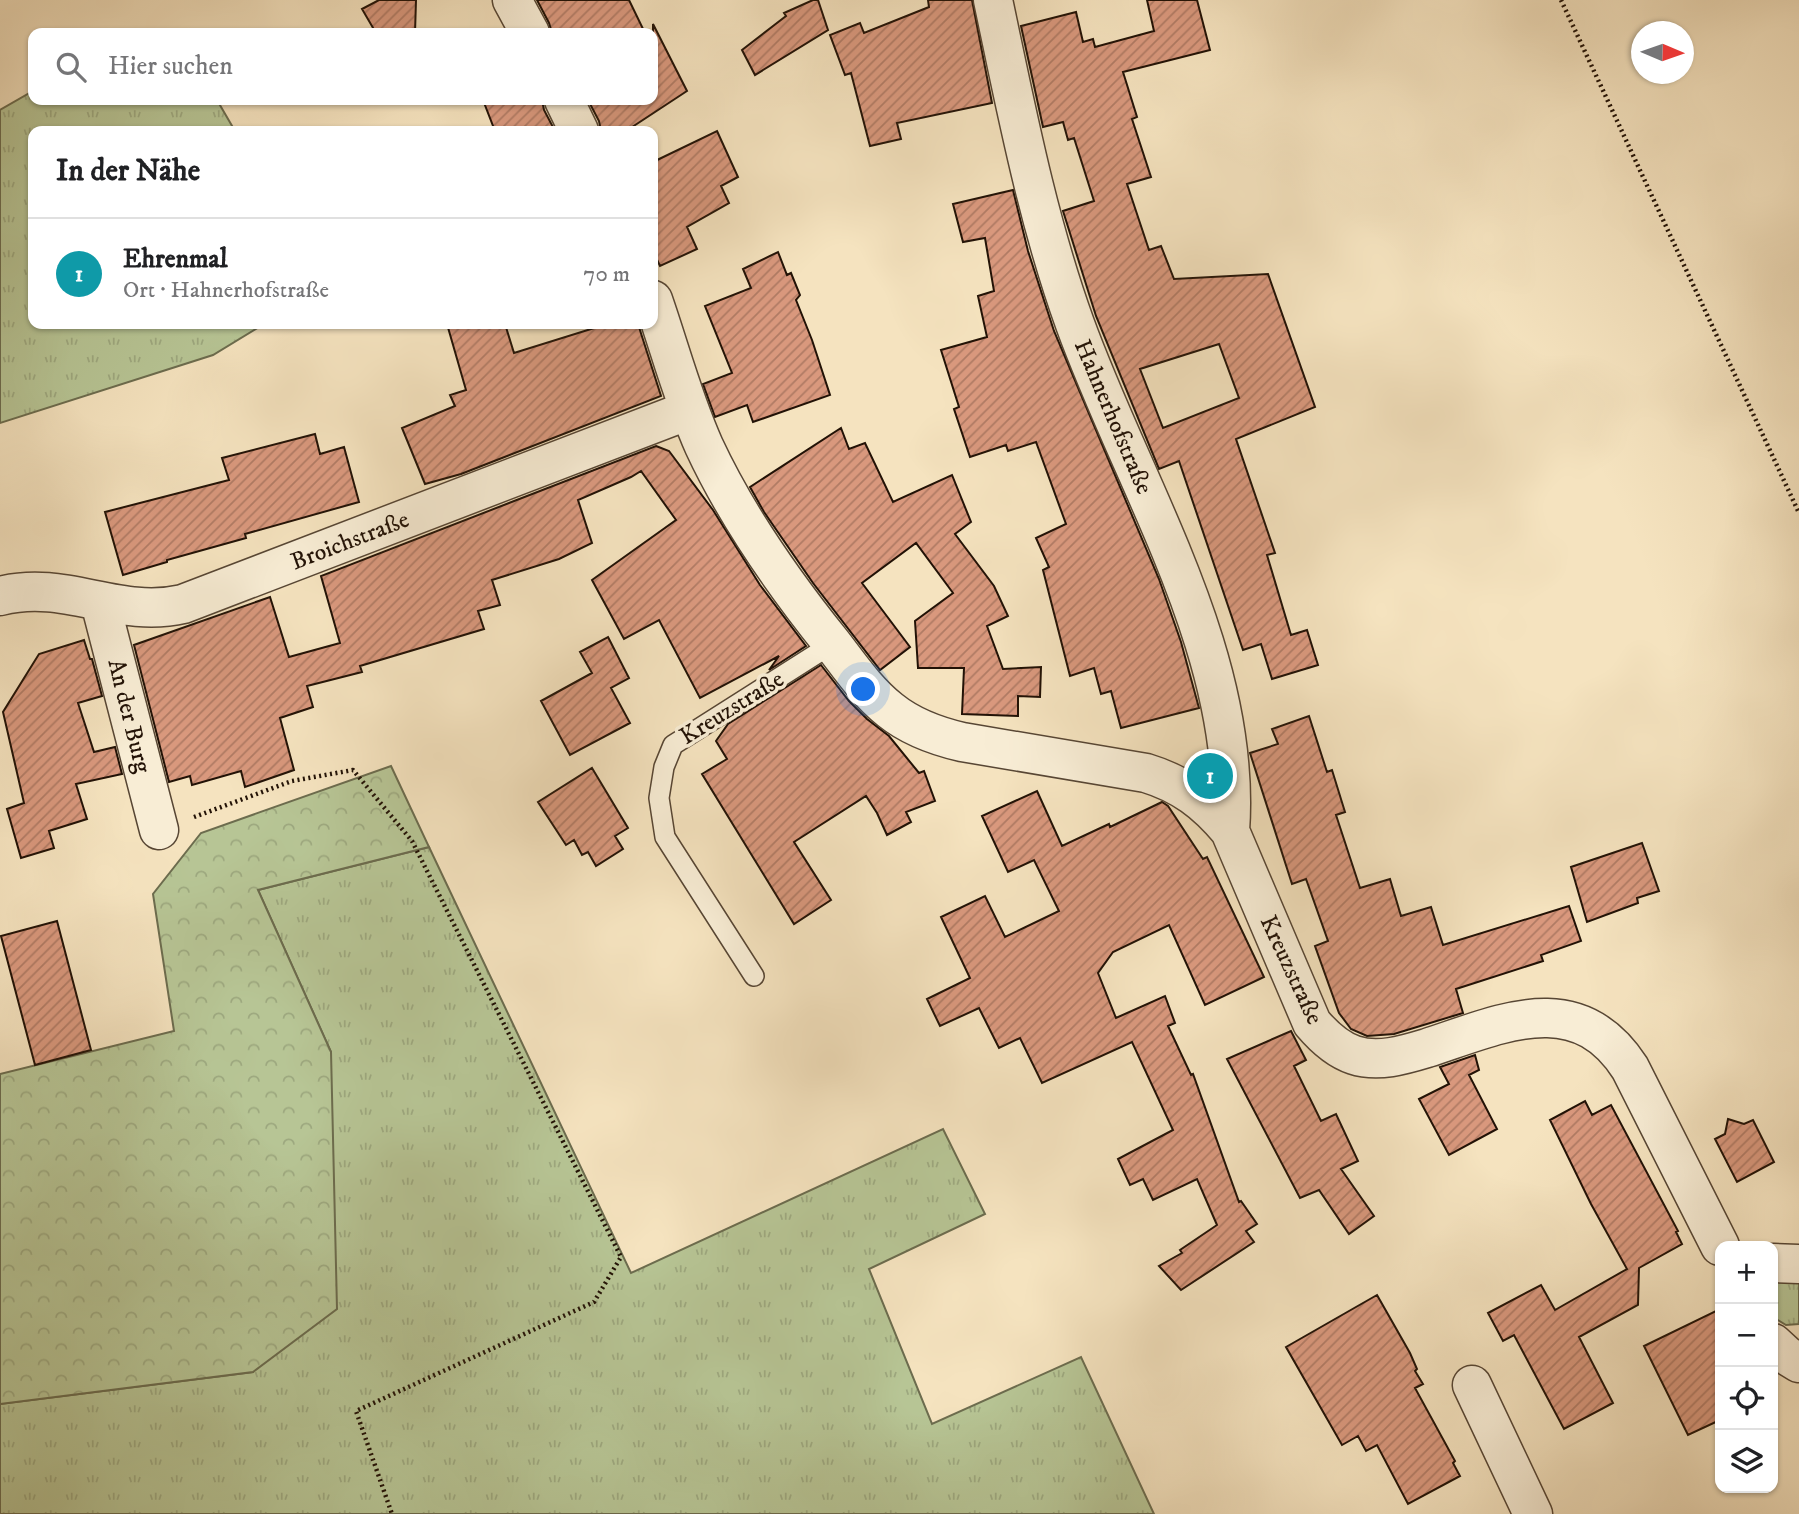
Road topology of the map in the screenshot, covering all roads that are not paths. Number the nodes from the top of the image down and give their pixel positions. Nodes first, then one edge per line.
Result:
1 (512, 0) edge
2 (993, 0) edge
3 (527, 28) edge
4 (566, 105) edge
5 (577, 126) edge
6 (658, 315) edge
7 (690, 410) junction
8 (0, 596) edge
9 (100, 602) junction
10 (832, 644) junction
11 (159, 830) road end
12 (1230, 831) junction
13 (754, 976) dead end
14 (1717, 1241) edge
15 (1778, 1263) edge
16 (1799, 1264) edge
17 (1778, 1348) edge
18 (1799, 1363) edge
19 (1472, 1385) dead end
20 (1533, 1514) edge

1 - 3 street
2 - 12 street, Hahnerhofstraße
4 - 5 street
6 - 7 street, Kreuzstraße
7 - 9 street, Broichstraße
7 - 10 street, Kreuzstraße
8 - 9 street, Broichstraße
9 - 11 street, An der Burg
10 - 12 street, Kreuzstraße
10 - 13 lane, Kreuzstraße
12 - 14 street, Kreuzstraße
15 - 16 street
17 - 18 street
19 - 20 street

